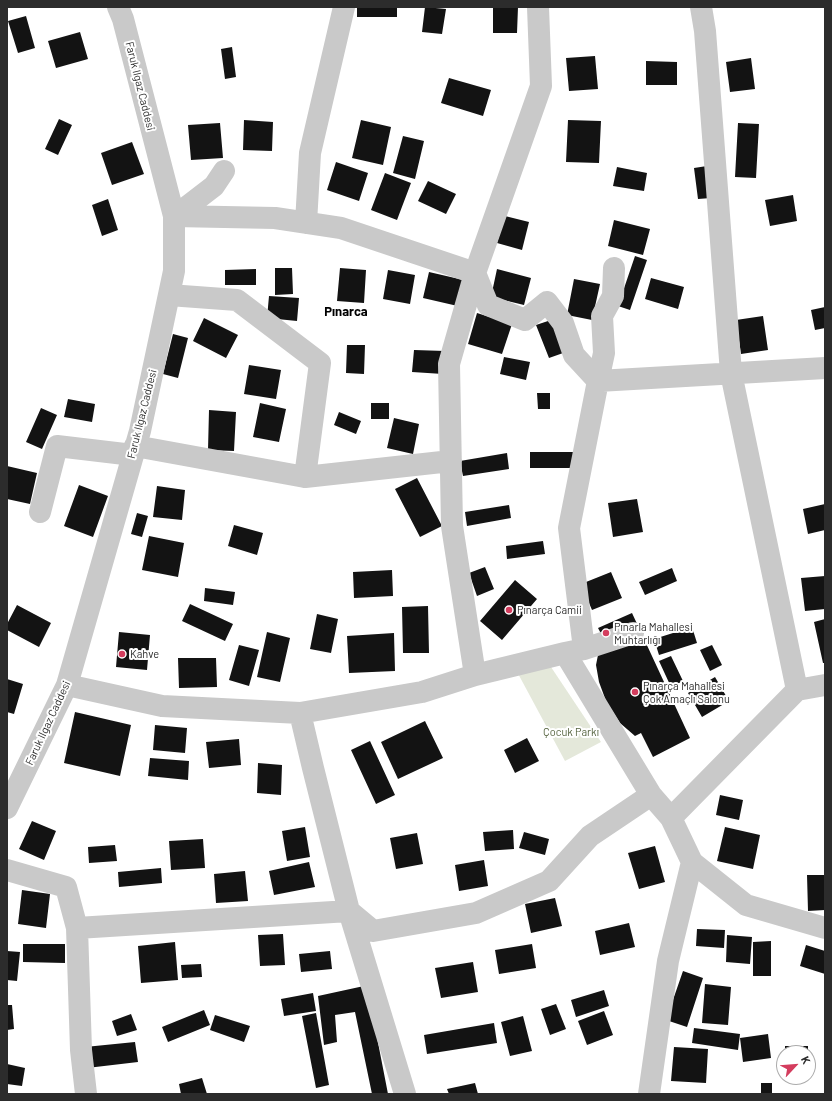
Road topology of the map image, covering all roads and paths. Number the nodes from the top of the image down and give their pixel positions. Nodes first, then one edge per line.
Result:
1 (118, 7) edge
2 (344, 7) edge
3 (538, 7) edge
4 (701, 7) edge
5 (224, 171) dead end
6 (177, 216) junction
7 (306, 223) junction
8 (614, 268) dead end
9 (475, 273) junction
10 (169, 295) junction
11 (825, 368) edge
12 (732, 373) junction
13 (598, 382) junction
14 (134, 450) junction
15 (452, 461) junction
16 (305, 477) junction
17 (40, 512) dead end
18 (634, 633) dead end
19 (575, 651) junction
20 (475, 675) junction
21 (825, 685) edge
22 (67, 686) junction
23 (797, 690) junction
24 (300, 713) junction
25 (651, 795) junction
26 (7, 808) edge
27 (671, 818) junction
28 (692, 862) junction
29 (7, 870) edge
30 (349, 911) junction
31 (77, 928) junction
32 (825, 928) edge
33 (86, 1094) edge
34 (405, 1094) edge
35 (649, 1094) edge

1 - 6 street, Faruk Ilgaz Caddesi
2 - 7 street
3 - 9 street
4 - 12 street
5 - 6 street
6 - 7 street
6 - 10 street, Faruk Ilgaz Caddesi
7 - 9 street
8 - 13 street
9 - 13 street
9 - 15 street
10 - 14 street, Faruk Ilgaz Caddesi
10 - 16 street
11 - 12 street
12 - 13 street
12 - 23 street
13 - 19 street
14 - 16 street
14 - 17 street
14 - 22 street, Faruk Ilgaz Caddesi
15 - 16 street
15 - 20 street
18 - 19 street
19 - 20 street
19 - 25 street
20 - 24 street
21 - 23 street
22 - 24 street
22 - 26 street, Faruk Ilgaz Caddesi
23 - 27 street
24 - 30 street
25 - 27 street
25 - 30 street
27 - 28 street
28 - 32 street
28 - 35 street
29 - 31 street
30 - 31 street
30 - 34 street
31 - 33 street

